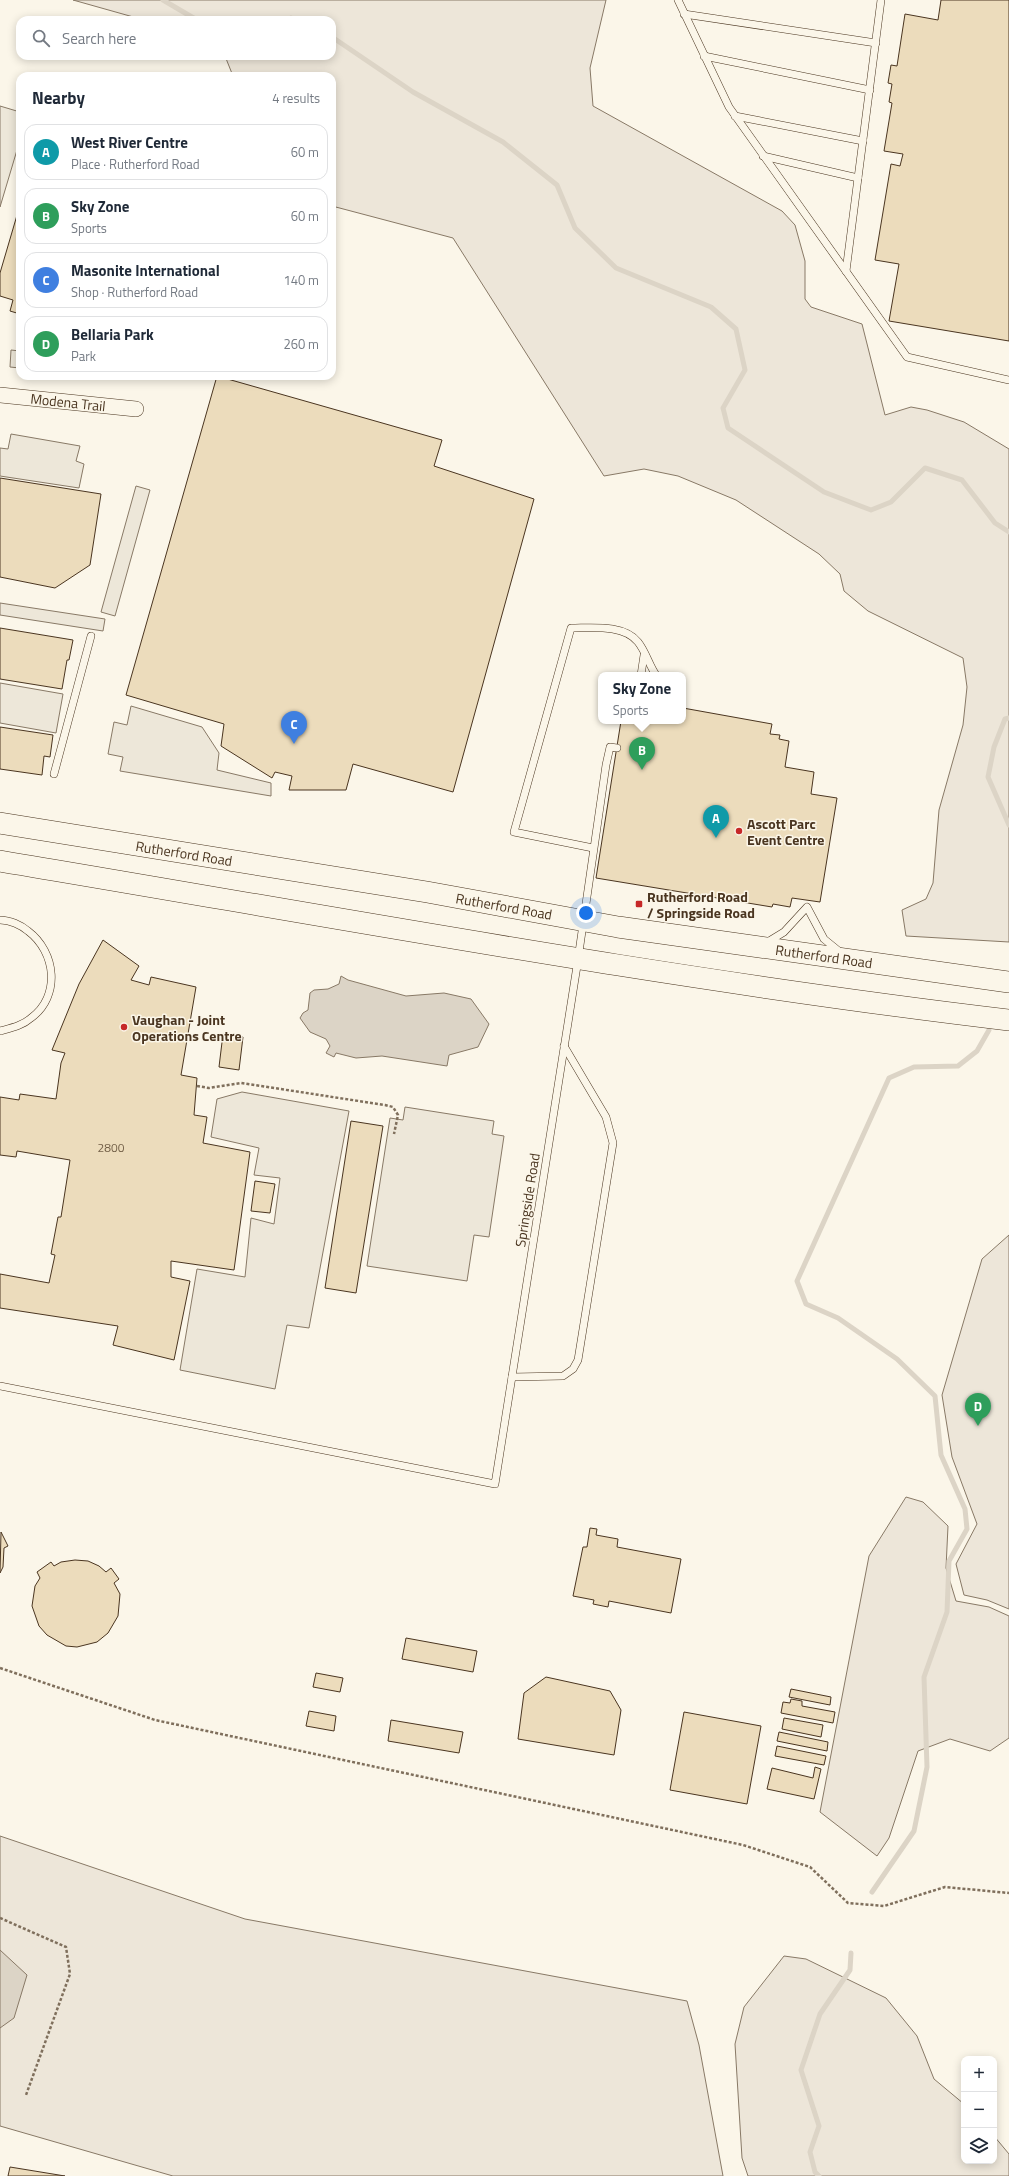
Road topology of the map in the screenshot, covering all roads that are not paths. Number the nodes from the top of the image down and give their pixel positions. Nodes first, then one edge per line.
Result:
1 (678, 0) edge
2 (882, 0) edge
3 (684, 14) junction
4 (876, 43) junction
5 (704, 56) junction
6 (870, 90) junction
7 (735, 116) junction
8 (863, 141) junction
9 (763, 156) junction
10 (858, 178) junction
11 (846, 271) junction
12 (1009, 380) edge
13 (0, 395) edge
14 (136, 409) dead end
15 (91, 636) dead end
16 (644, 654) junction
17 (641, 672) edge
18 (654, 672) edge
19 (617, 748) dead end
20 (54, 774) dead end
21 (0, 823) edge
22 (593, 848) junction
23 (0, 861) edge
24 (0, 920) edge
25 (584, 921) junction
26 (759, 947) junction
27 (578, 958) junction
28 (848, 959) junction
29 (1009, 982) edge
30 (1009, 1020) edge
31 (0, 1031) edge
32 (564, 1046) junction
33 (512, 1377) junction
34 (0, 1386) edge

1 - 3 lane
2 - 4 lane
3 - 4 lane
3 - 5 lane
4 - 6 lane
5 - 6 lane
5 - 7 lane
6 - 8 lane
7 - 8 lane
7 - 9 lane
8 - 10 lane
9 - 10 lane
9 - 11 lane
10 - 11 lane
11 - 12 lane
13 - 14 street, Modena Trail
15 - 20 lane
16 - 17 lane
16 - 18 lane
16 - 22 lane
19 - 22 lane, Springside Road
21 - 25 main road, Rutherford Road
22 - 25 lane, Springside Road
23 - 27 main road
24 - 31 lane
25 - 26 main road, Rutherford Road
25 - 27 lane, Springside Road
26 - 28 main road, Rutherford Road
26 - 28 lane
27 - 30 main road
27 - 32 lane, Springside Road
28 - 29 main road, Rutherford Road
32 - 33 lane, Springside Road
32 - 33 lane
33 - 34 lane, Springside Road

